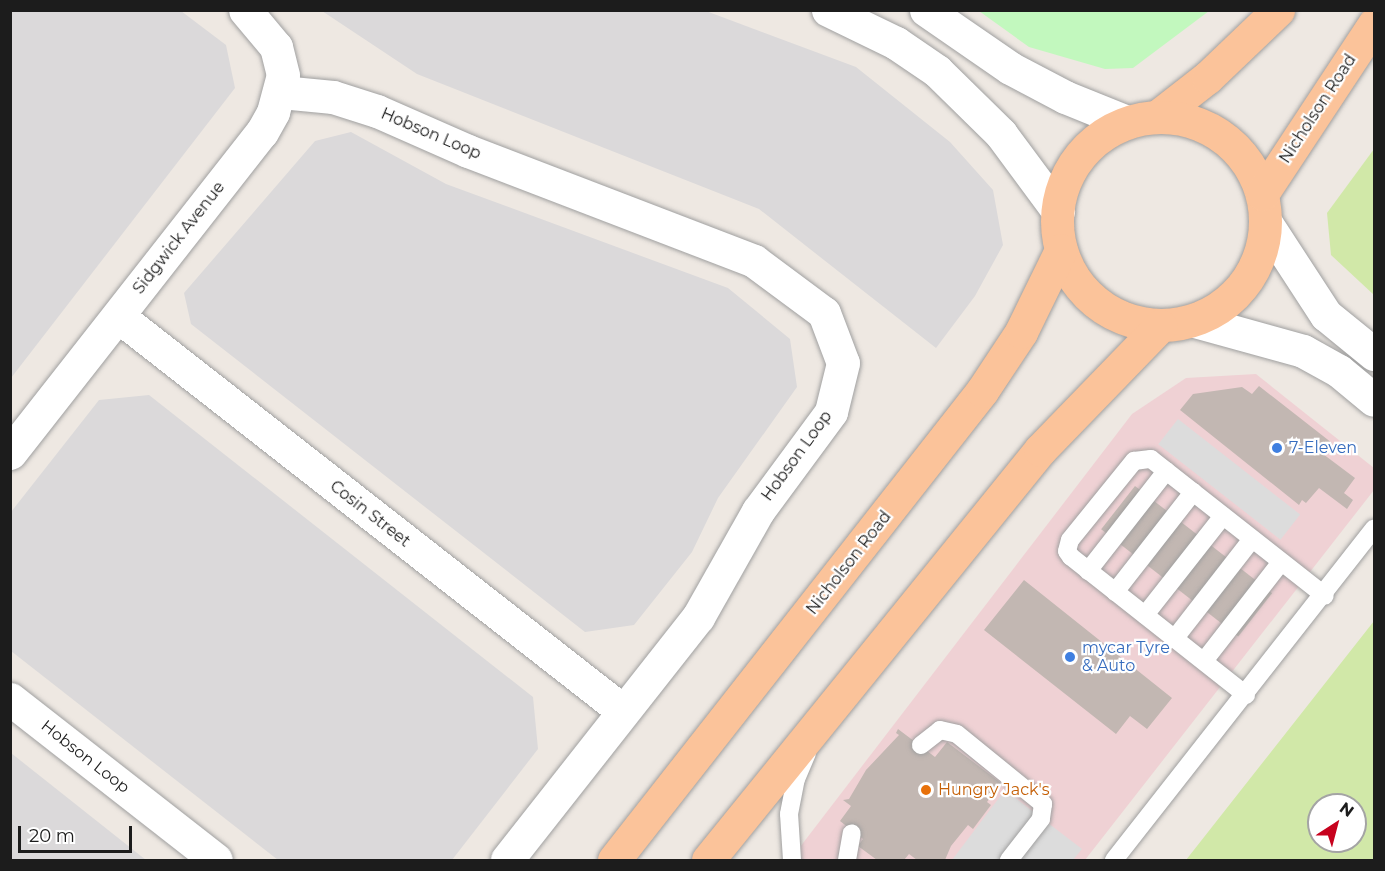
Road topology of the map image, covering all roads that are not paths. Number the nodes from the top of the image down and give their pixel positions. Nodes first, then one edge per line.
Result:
1 (245, 10) edge
2 (828, 10) edge
3 (926, 10) edge
4 (1278, 10) edge
5 (1374, 24) edge
6 (281, 92) junction
7 (1142, 119) junction
8 (1264, 209) junction
9 (1058, 211) junction
10 (1060, 250) junction
11 (118, 316) junction
12 (1195, 321) junction
13 (1160, 326) junction
14 (1374, 354) edge
15 (1374, 400) edge
16 (10, 453) edge
17 (1166, 471) junction
18 (1193, 492) junction
19 (1223, 516) junction
20 (1374, 529) edge
21 (1252, 539) junction
22 (1281, 562) junction
23 (1088, 571) junction
24 (1115, 592) junction
25 (1325, 596) junction
26 (1145, 615) junction
27 (1174, 638) junction
28 (1204, 661) junction
29 (1246, 695) junction
30 (10, 699) edge
31 (623, 711) junction
32 (825, 713) junction
33 (921, 745) dead end
34 (852, 833) dead end
35 (849, 859) edge
36 (216, 861) edge
37 (507, 861) edge
38 (614, 861) edge
39 (708, 861) edge
40 (792, 861) edge
41 (1009, 861) edge
42 (1114, 861) edge

1 - 6 street, Sidgwick Avenue
2 - 9 street
3 - 7 street
4 - 7 main road, Nicholson Road
5 - 8 main road, Nicholson Road
6 - 11 street, Sidgwick Avenue
6 - 31 street, Hobson Loop
7 - 8 main road
7 - 9 main road, Nicholson Road
8 - 12 main road, Nicholson Road
8 - 14 street
9 - 10 main road, Nicholson Road
10 - 13 main road, Nicholson Road
10 - 38 main road, Nicholson Road
11 - 16 street, Sidgwick Avenue
11 - 31 street, Cosin Street
12 - 13 main road, Nicholson Road
12 - 15 street
13 - 32 main road
17 - 18 lane
17 - 23 lane
17 - 23 lane
18 - 19 lane
18 - 24 lane
19 - 21 lane
19 - 26 lane
20 - 25 lane
21 - 22 lane
21 - 27 lane
22 - 25 lane
22 - 28 lane
23 - 24 lane
24 - 26 lane
25 - 29 lane
26 - 27 lane
27 - 28 lane
28 - 29 lane
29 - 42 lane
30 - 36 street, Hobson Loop
31 - 37 street, Hobson Loop
32 - 39 main road
32 - 40 lane
33 - 41 lane
34 - 35 lane

